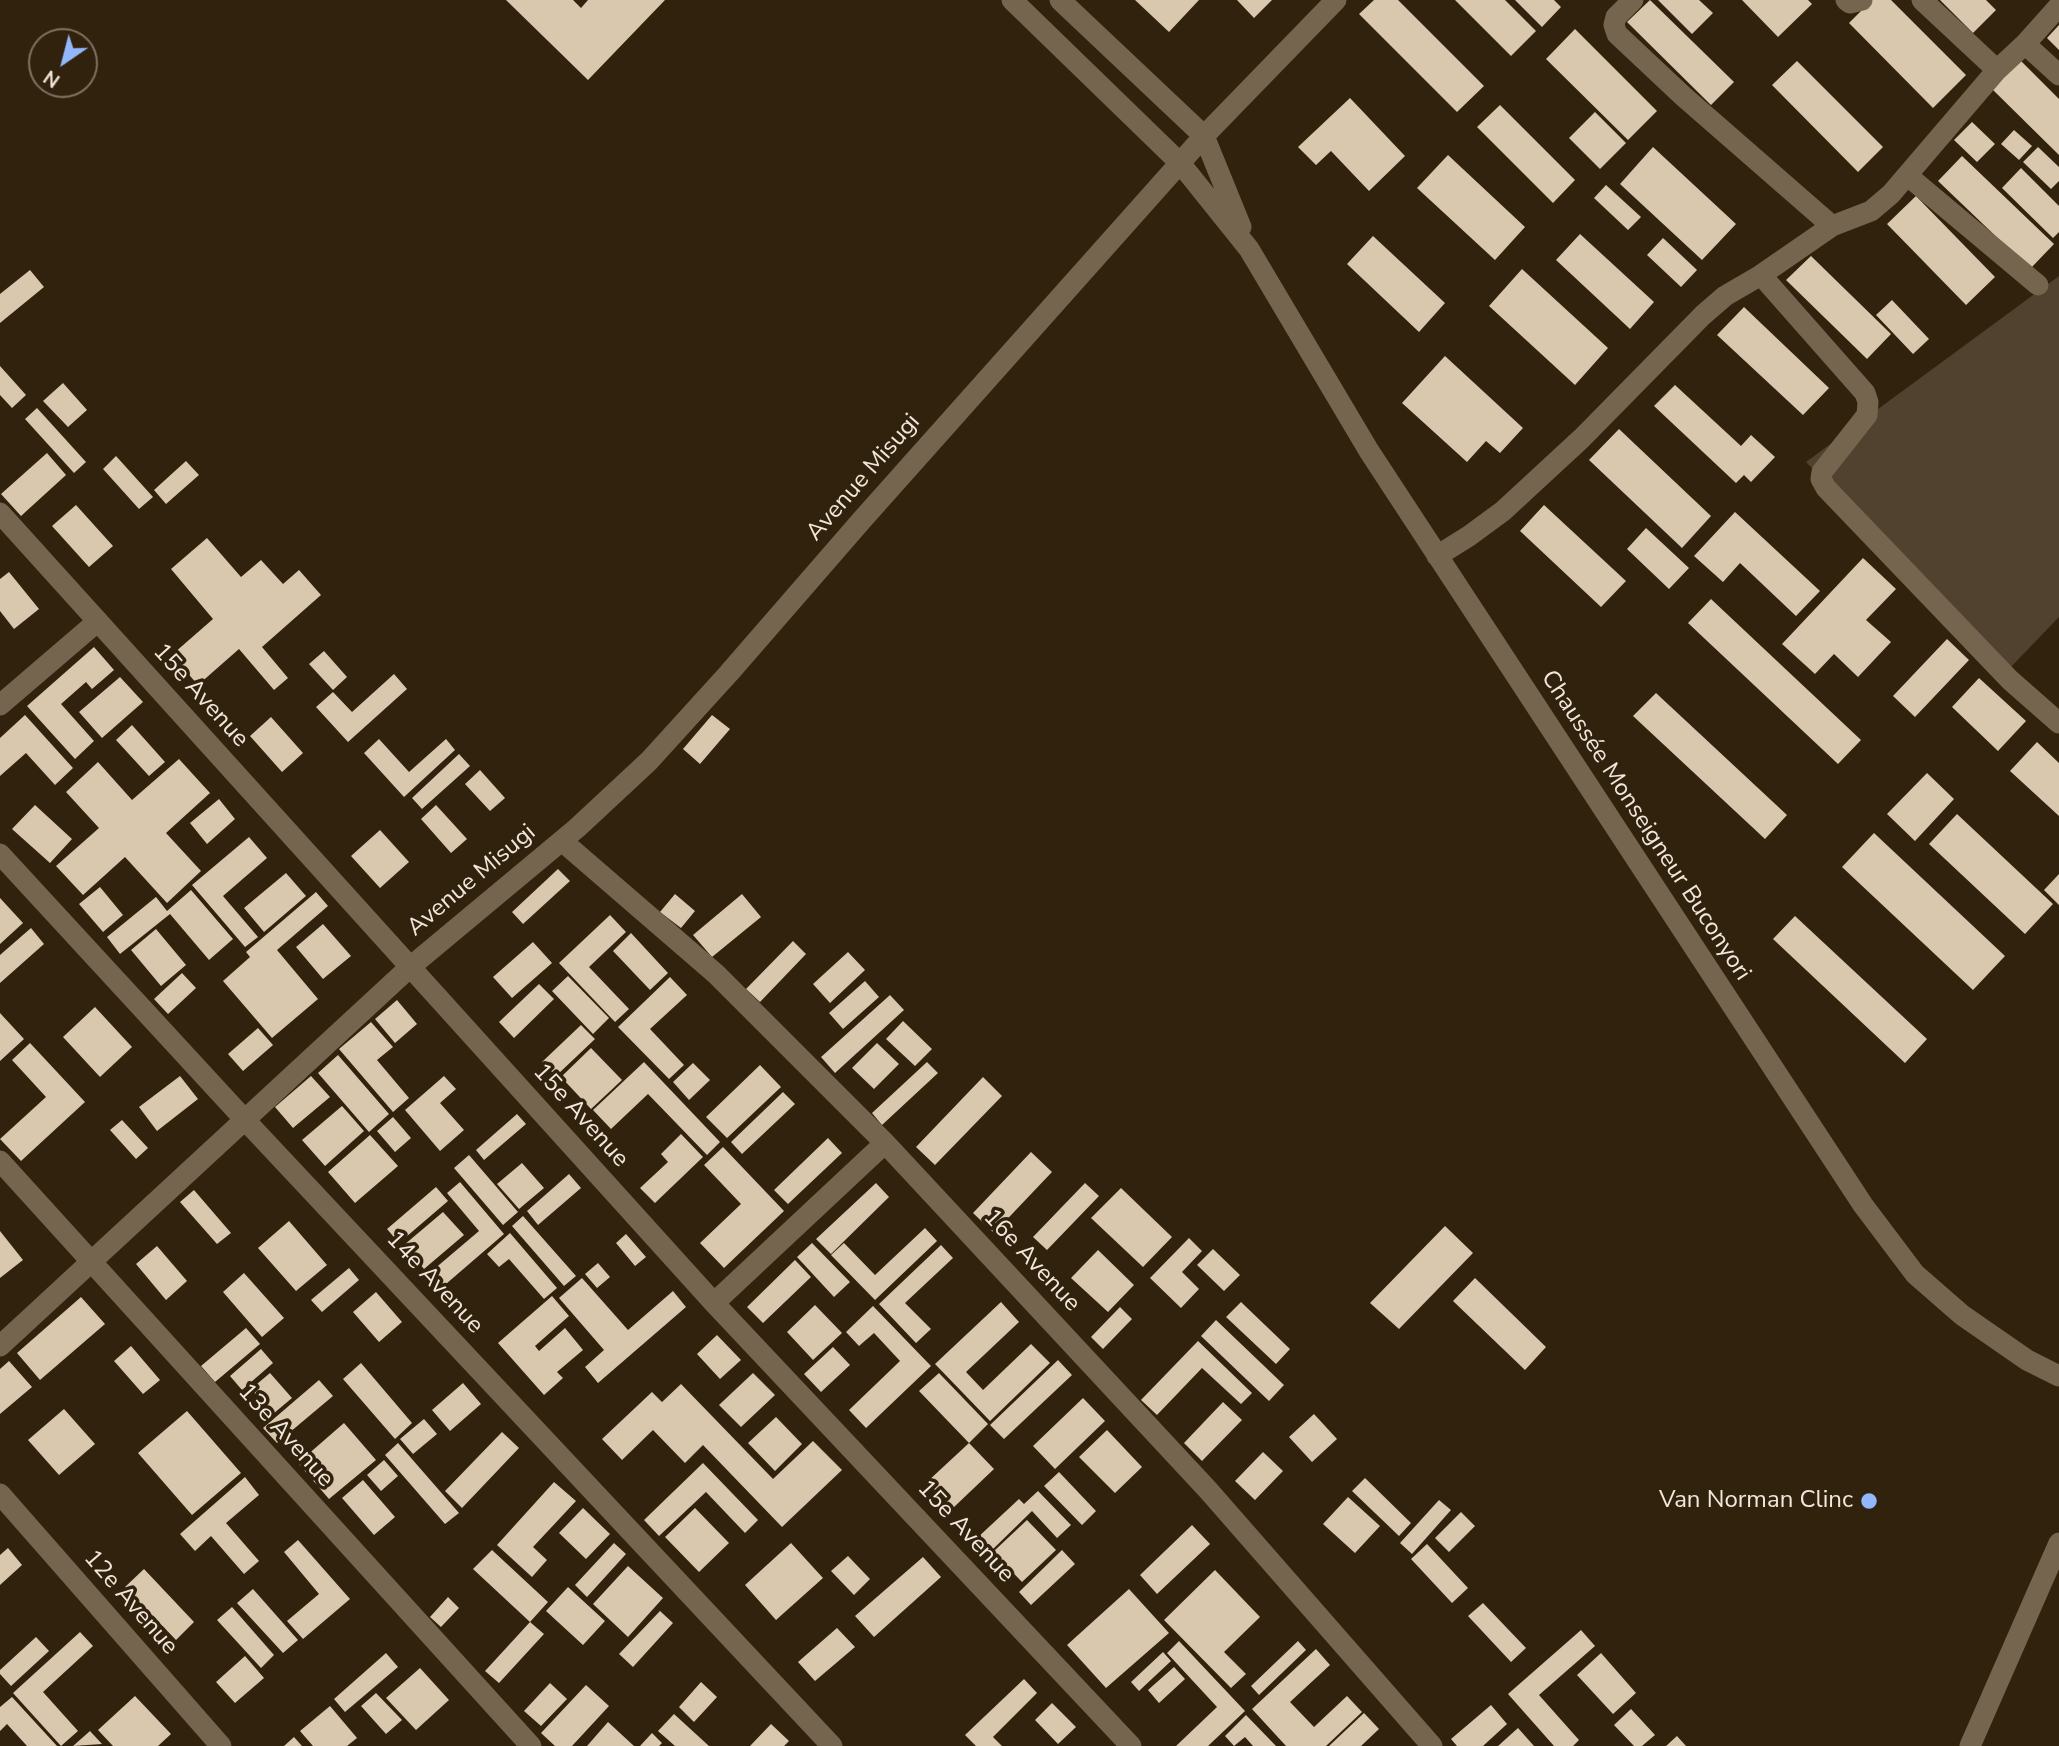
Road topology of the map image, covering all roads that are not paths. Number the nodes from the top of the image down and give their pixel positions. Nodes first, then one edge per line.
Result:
1 (1012, 0) edge
2 (1060, 0) edge
3 (1336, 0) edge
4 (1633, 0) edge
5 (1846, 0) edge
6 (1862, 0) edge
7 (1922, 0) edge
8 (2059, 5) edge
9 (2025, 44) junction
10 (1997, 70) junction
11 (2059, 75) edge
12 (1203, 136) junction
13 (1180, 163) junction
14 (1908, 176) junction
15 (1832, 226) junction
16 (1249, 249) junction
17 (1761, 275) junction
18 (2038, 285) dead end
19 (0, 513) edge
20 (1437, 556) junction
21 (98, 621) junction
22 (0, 705) edge
23 (2059, 723) edge
24 (569, 835) junction
25 (0, 854) edge
26 (409, 968) junction
27 (244, 1120) junction
28 (885, 1143) junction
29 (0, 1161) edge
30 (91, 1260) junction
31 (714, 1303) junction
32 (0, 1346) edge
33 (2059, 1376) edge
34 (0, 1494) edge
35 (2059, 1543) edge
36 (221, 1746) edge
37 (531, 1746) edge
38 (832, 1746) edge
39 (1131, 1746) edge
40 (1432, 1746) edge
41 (1970, 1746) edge

1 - 13 street, Chaussée Monseigneur Buconyori
2 - 12 street, Chaussée Monseigneur Buconyori
3 - 12 street, Avenue Misugi
4 - 15 street
5 - 6 street
7 - 10 street
8 - 9 street
9 - 10 street
9 - 11 street
10 - 14 street
12 - 13 street, Avenue Misugi
12 - 16 street, Chaussée Monseigneur Buconyori
13 - 16 street, Chaussée Monseigneur Buconyori
13 - 24 street, Avenue Misugi
14 - 15 street
14 - 18 street
15 - 17 street
16 - 20 street, Chaussée Monseigneur Buconyori
17 - 20 street
17 - 23 street
19 - 21 street, 15e Avenue
20 - 33 street, Chaussée Monseigneur Buconyori
21 - 22 street
21 - 26 street, 15e Avenue
24 - 26 street, Avenue Misugi
24 - 28 street, 16e Avenue
25 - 27 street, 14e Avenue
26 - 27 street, Avenue Misugi
26 - 31 street, 15e Avenue
27 - 30 street, Avenue Misugi
27 - 38 street, 14e Avenue
28 - 31 street
28 - 40 street, 16e Avenue
29 - 30 street, 13e Avenue
30 - 32 street, Avenue Misugi
30 - 37 street, 13e Avenue
31 - 39 street, 15e Avenue
34 - 36 street, 12e Avenue
35 - 41 street

